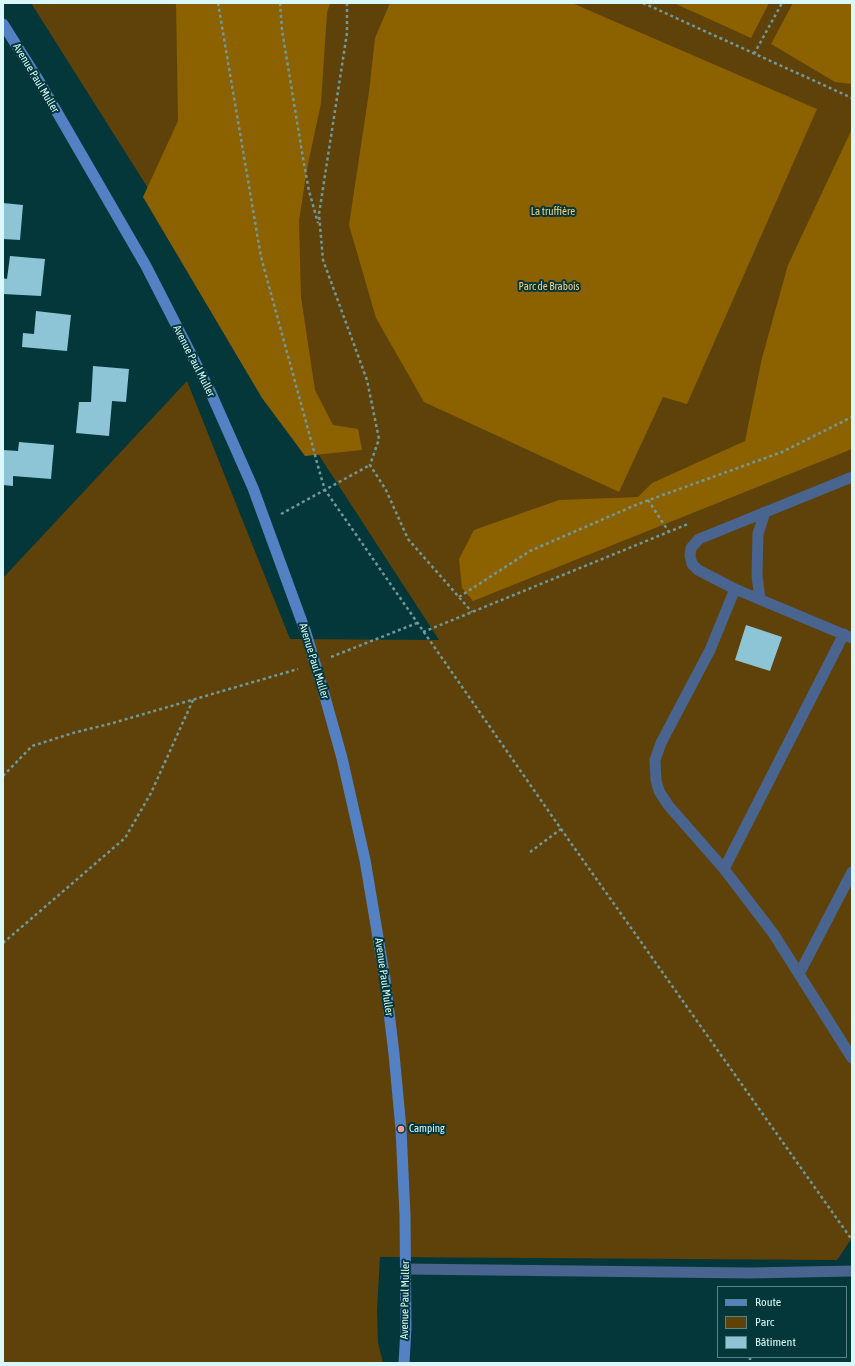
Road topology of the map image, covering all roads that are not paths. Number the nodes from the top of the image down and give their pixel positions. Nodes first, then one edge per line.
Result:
1 (3, 24) edge
2 (852, 477) edge
3 (765, 512) junction
4 (735, 588) junction
5 (760, 599) junction
6 (848, 636) edge
7 (724, 869) junction
8 (852, 872) edge
9 (799, 974) junction
10 (852, 1058) edge
11 (406, 1269) junction
12 (852, 1272) edge
13 (404, 1363) edge

1 - 11 main road, Avenue Paul Muller
2 - 3 street
3 - 4 street
3 - 5 street
4 - 5 street
4 - 7 street
5 - 6 street
6 - 7 street
7 - 9 street
8 - 9 street
9 - 10 street
11 - 12 street
11 - 13 main road, Avenue Paul Muller

